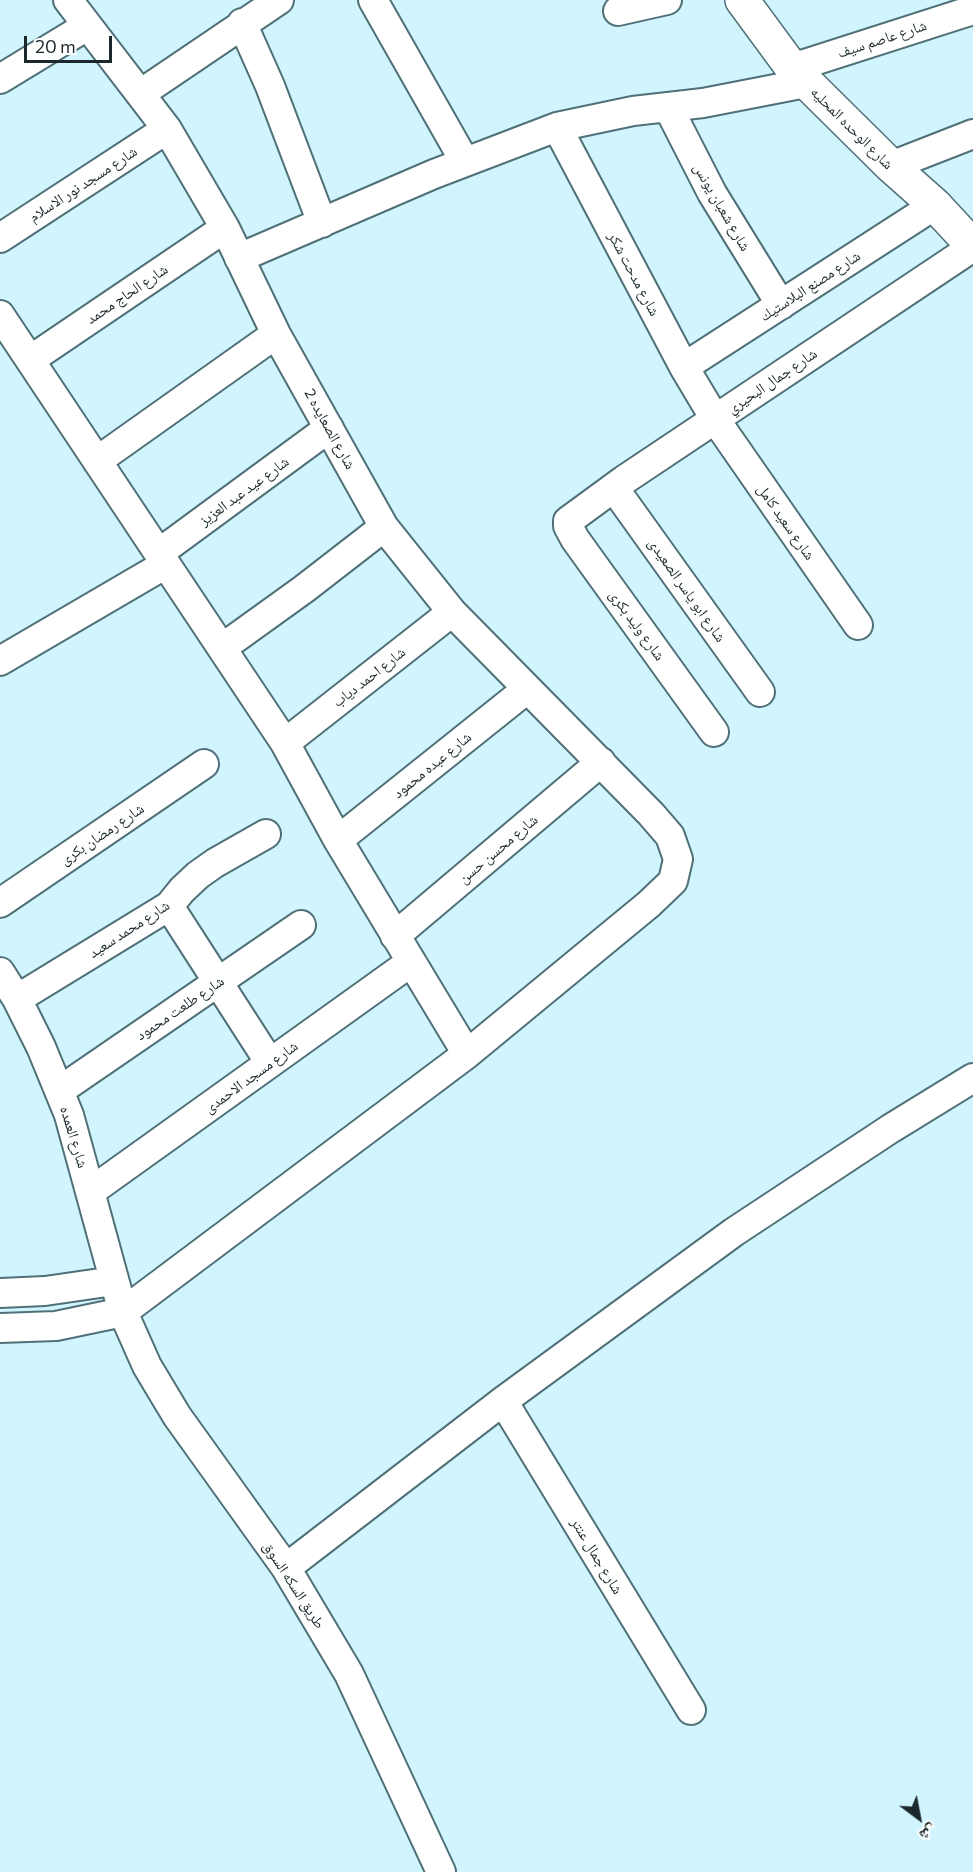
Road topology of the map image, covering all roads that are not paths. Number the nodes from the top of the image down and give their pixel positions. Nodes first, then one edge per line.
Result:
1 (68, 0) edge
2 (279, 0) edge
3 (373, 0) edge
4 (667, 0) edge
5 (742, 0) edge
6 (973, 10) edge
7 (618, 11) dead end
8 (242, 23) junction
9 (87, 26) junction
10 (799, 75) junction
11 (0, 79) edge
12 (140, 94) junction
13 (668, 107) junction
14 (557, 127) junction
15 (167, 129) junction
16 (973, 134) edge
17 (465, 162) junction
18 (891, 166) junction
19 (935, 205) junction
20 (322, 223) junction
21 (225, 228) junction
22 (0, 238) edge
23 (973, 246) edge
24 (239, 258) junction
25 (781, 305) junction
26 (0, 315) edge
27 (276, 334) junction
28 (30, 360) junction
29 (684, 367) junction
30 (715, 419) junction
31 (329, 428) junction
32 (97, 461) junction
33 (614, 488) junction
34 (572, 516) joint
35 (384, 527) junction
36 (163, 559) junction
37 (452, 612) junction
38 (858, 625) dead end
39 (222, 648) junction
40 (0, 662) edge
41 (527, 689) junction
42 (760, 692) dead end
43 (714, 732) dead end
44 (285, 743) junction
45 (601, 762) junction
46 (204, 764) dead end
47 (266, 834) dead end
48 (338, 840) junction
49 (0, 903) edge
50 (170, 906) junction
51 (301, 925) dead end
52 (395, 936) junction
53 (411, 962) junction
54 (0, 972) edge
55 (218, 982) junction
56 (17, 999) junction
57 (467, 1054) junction
58 (270, 1064) junction
59 (973, 1078) edge
60 (59, 1092) junction
61 (90, 1192) junction
62 (114, 1281) junction
63 (0, 1293) edge
64 (123, 1312) junction
65 (0, 1329) edge
66 (503, 1401) junction
67 (286, 1568) junction
68 (691, 1710) dead end
69 (441, 1872) edge

1 - 9 street, شارع الصعايده 2
2 - 8 street
3 - 17 street
4 - 7 street
5 - 10 street, شارع الوحده المحليه
6 - 10 street, شارع عاصم سيف
8 - 12 street
8 - 20 street
9 - 11 street
9 - 12 street, شارع الصعايده 2
10 - 13 street, شارع عاصم سيف
10 - 18 street, شارع الوحده المحليه
12 - 15 street, شارع الصعايده 2
13 - 14 street, شارع عاصم سيف
13 - 25 street, شارع شعبان يونس
14 - 17 street, شارع عاصم سيف
14 - 29 street, شارع مدحت شكر
15 - 21 street, شارع الصعايده 2
15 - 22 street, شارع مسجد نور الاسلام
16 - 18 street
17 - 20 street, شارع عاصم سيف
18 - 19 street, شارع الوحده المحليه
19 - 23 street, شارع الوحده المحليه
19 - 25 street, شارع مصنع البلاستيك
20 - 24 street, شارع عاصم سيف
21 - 24 street, شارع الصعايده 2
21 - 28 street, شارع الحاج محمد
23 - 30 street, شارع جمال البحيري
24 - 27 street, شارع الصعايده 2
25 - 29 street, شارع مصنع البلاستيك
26 - 28 street
27 - 31 street, شارع الصعايده 2
27 - 32 street
28 - 32 street
29 - 30 street, شارع مدحت شكر
30 - 33 street, شارع جمال البحيري
30 - 38 street, شارع سعيد كامل
31 - 35 street, شارع الصعايده 2
31 - 36 street, شارع عيد عبد العزيز
32 - 36 street
33 - 34 street, شارع جمال البحيري
33 - 42 street, شارع ابو ياسر الصعيدى
34 - 43 street, شارع وليد بكرى
35 - 37 street, شارع الصعايده 2
35 - 39 street
36 - 39 street
36 - 40 street, شارع عيد عبد العزيز
37 - 41 street, شارع الصعايده 2
37 - 44 street, شارع احمد دياب
39 - 44 street
41 - 45 street, شارع الصعايده 2
41 - 48 street, شارع عبده محمود
44 - 48 street
45 - 52 street, شارع محسن حسن
45 - 57 street, شارع الصعايده 2
46 - 49 street, شارع رمضان بكرى
47 - 50 street, شارع محمد سعيد
48 - 52 street
50 - 55 street
50 - 56 street, شارع محمد سعيد
51 - 55 street, شارع طلعت محمود
52 - 53 street
53 - 57 street
53 - 58 street, شارع مسجد الاحمدى
54 - 56 street, شارع العمده
55 - 58 street
55 - 60 street, شارع طلعت محمود
56 - 60 street, شارع العمده
57 - 64 street, شارع الصعايده 2
58 - 61 street, شارع مسجد الاحمدى
59 - 66 street
60 - 61 street, شارع العمده
61 - 62 street, شارع العمده
62 - 63 street
62 - 64 street, شارع العمده
64 - 65 street
64 - 67 street, طريق السكه السوق
66 - 67 street
66 - 68 street, شارع جمال عنتر
67 - 69 street, طريق السكه السوق

